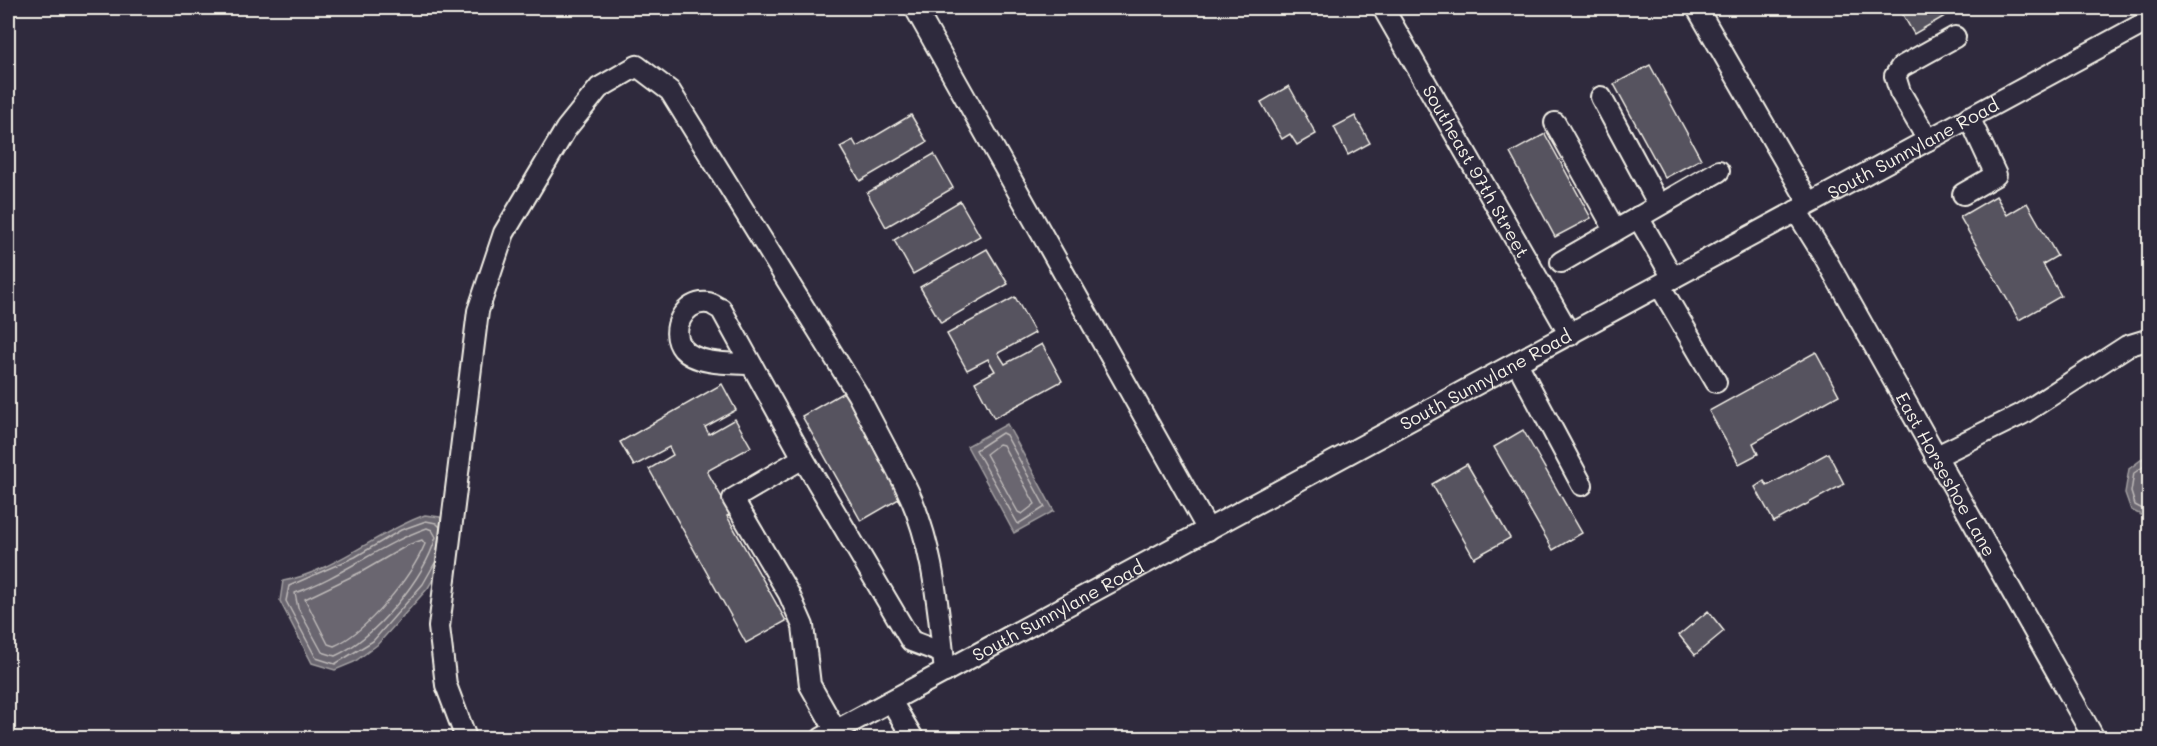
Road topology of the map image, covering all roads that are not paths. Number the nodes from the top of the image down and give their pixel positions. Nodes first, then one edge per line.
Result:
1 (915, 8) edge
2 (1383, 8) edge
3 (1697, 8) edge
4 (2150, 20) edge
5 (1955, 37) dead end
6 (1601, 97) dead end
7 (1969, 117) junction
8 (1555, 123) dead end
9 (1928, 140) junction
10 (1719, 171) dead end
11 (1963, 194) dead end
12 (1659, 205) junction
13 (1803, 207) junction
14 (1638, 217) junction
15 (1614, 230) junction
16 (1561, 261) dead end
17 (1666, 282) junction
18 (1570, 335) junction
19 (2150, 339) edge
20 (1517, 363) junction
21 (751, 364) dead end
22 (1716, 382) dead end
23 (1935, 457) junction
24 (803, 458) junction
25 (1582, 485) dead end
26 (1208, 530) junction
27 (944, 663) junction
28 (891, 701) junction
29 (831, 735) edge
30 (466, 738) edge
31 (913, 738) edge
32 (2094, 738) edge

1 - 26 street
2 - 18 street, Southeast 97th Street
3 - 13 street, East Horseshoe Lane
4 - 7 street, South Sunnylane Road
5 - 9 street
6 - 12 street
7 - 9 street, South Sunnylane Road
7 - 11 street
8 - 15 street
9 - 13 street, South Sunnylane Road
10 - 12 street
12 - 14 street
13 - 17 street, South Sunnylane Road
13 - 23 street, East Horseshoe Lane
14 - 15 street
14 - 17 street
15 - 16 street
17 - 18 street, South Sunnylane Road
17 - 22 street
18 - 20 street, South Sunnylane Road
19 - 23 street
20 - 25 street
20 - 26 street, South Sunnylane Road
21 - 24 street
23 - 32 street, East Horseshoe Lane
24 - 27 street
24 - 29 street
26 - 27 street, South Sunnylane Road
27 - 28 street, South Sunnylane Road
27 - 30 street
28 - 29 street, South Sunnylane Road
28 - 31 street

